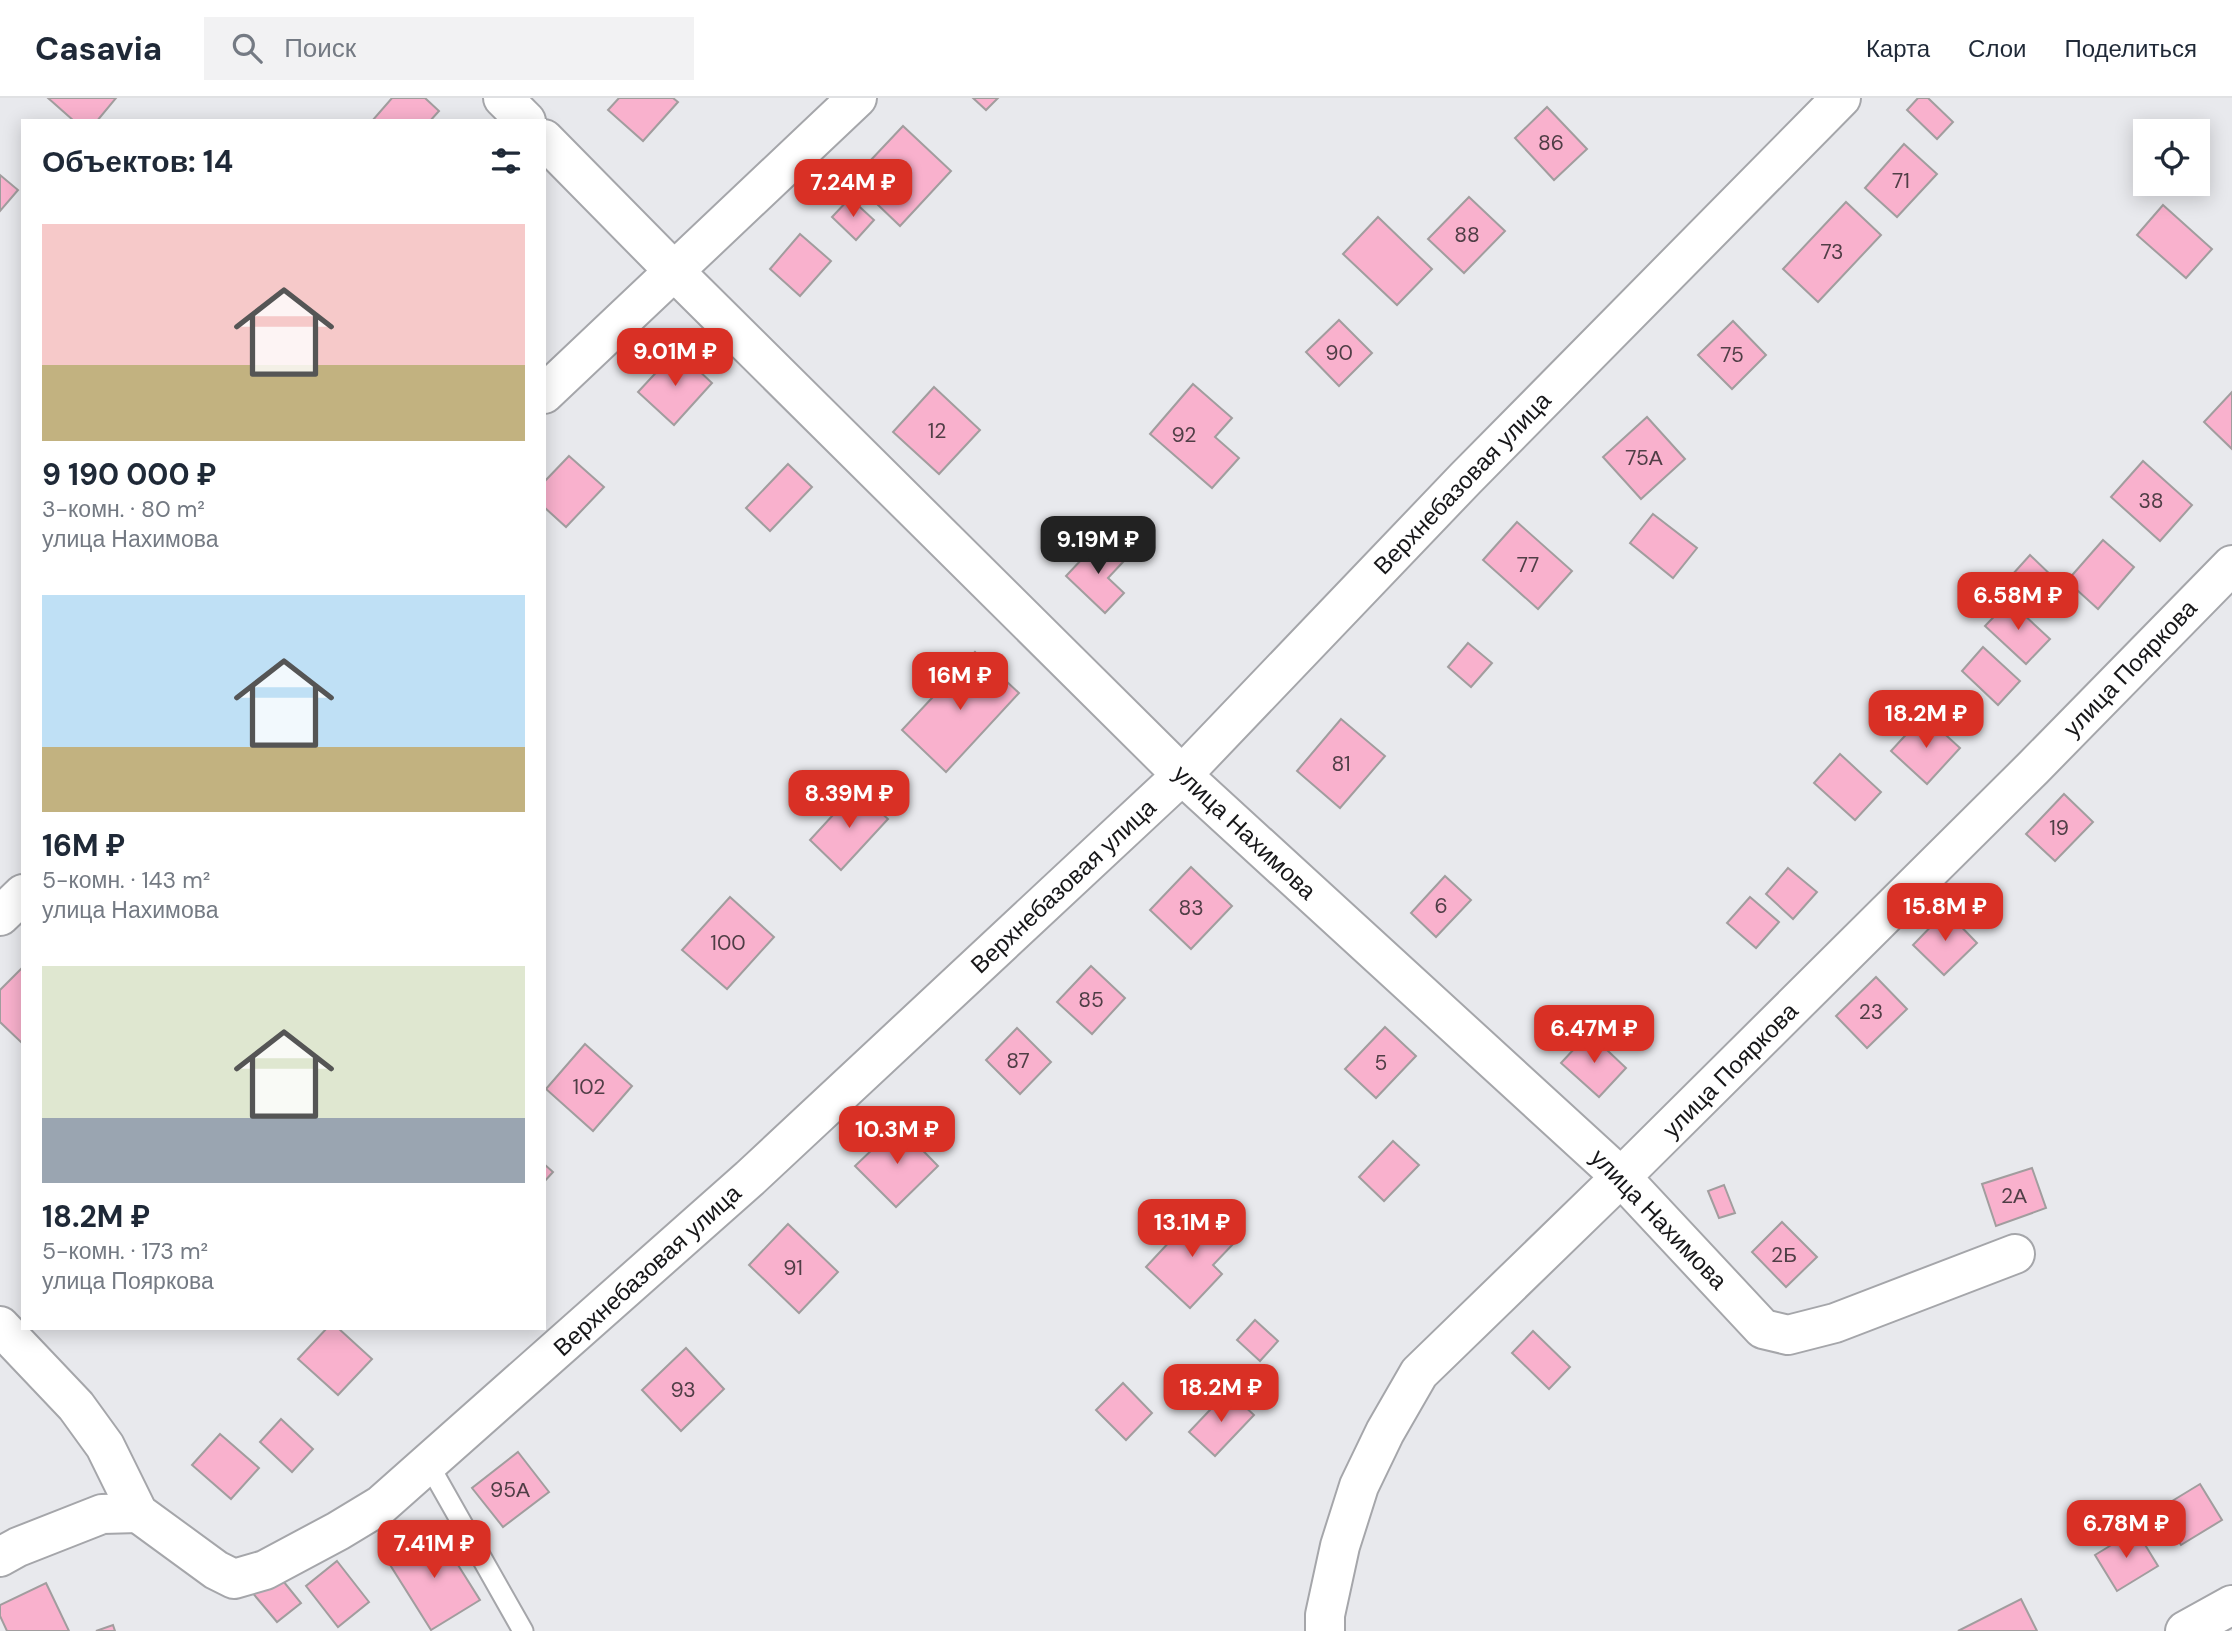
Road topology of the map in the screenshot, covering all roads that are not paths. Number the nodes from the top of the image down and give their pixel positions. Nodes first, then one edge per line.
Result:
1 (503, 98) edge
2 (857, 98) edge
3 (1841, 98) edge
4 (524, 119) edge
5 (546, 141) edge
6 (674, 271) junction
7 (546, 392) edge
8 (2232, 565) edge
9 (1182, 775) junction
10 (21, 896) edge
11 (0, 916) edge
12 (1621, 1177) junction
13 (2015, 1254) dead end
14 (0, 1326) edge
15 (429, 1465) junction
16 (138, 1513) junction
17 (0, 1557) edge
18 (2232, 1605) edge
19 (523, 1631) edge
20 (1325, 1631) edge
21 (2185, 1631) edge

1 - 4 street
2 - 6 street
3 - 9 street, Верхнебазовая улица
5 - 6 street, улица Нахимова
6 - 7 street
6 - 9 street, улица Нахимова
8 - 12 street, улица Пояркова
9 - 12 street, улица Нахимова
9 - 15 street, Верхнебазовая улица
10 - 11 street
12 - 13 street, улица Нахимова
12 - 20 street, улица Пояркова
14 - 16 street
15 - 16 street, Верхнебазовая улица
15 - 19 lane
16 - 17 street
18 - 21 street

